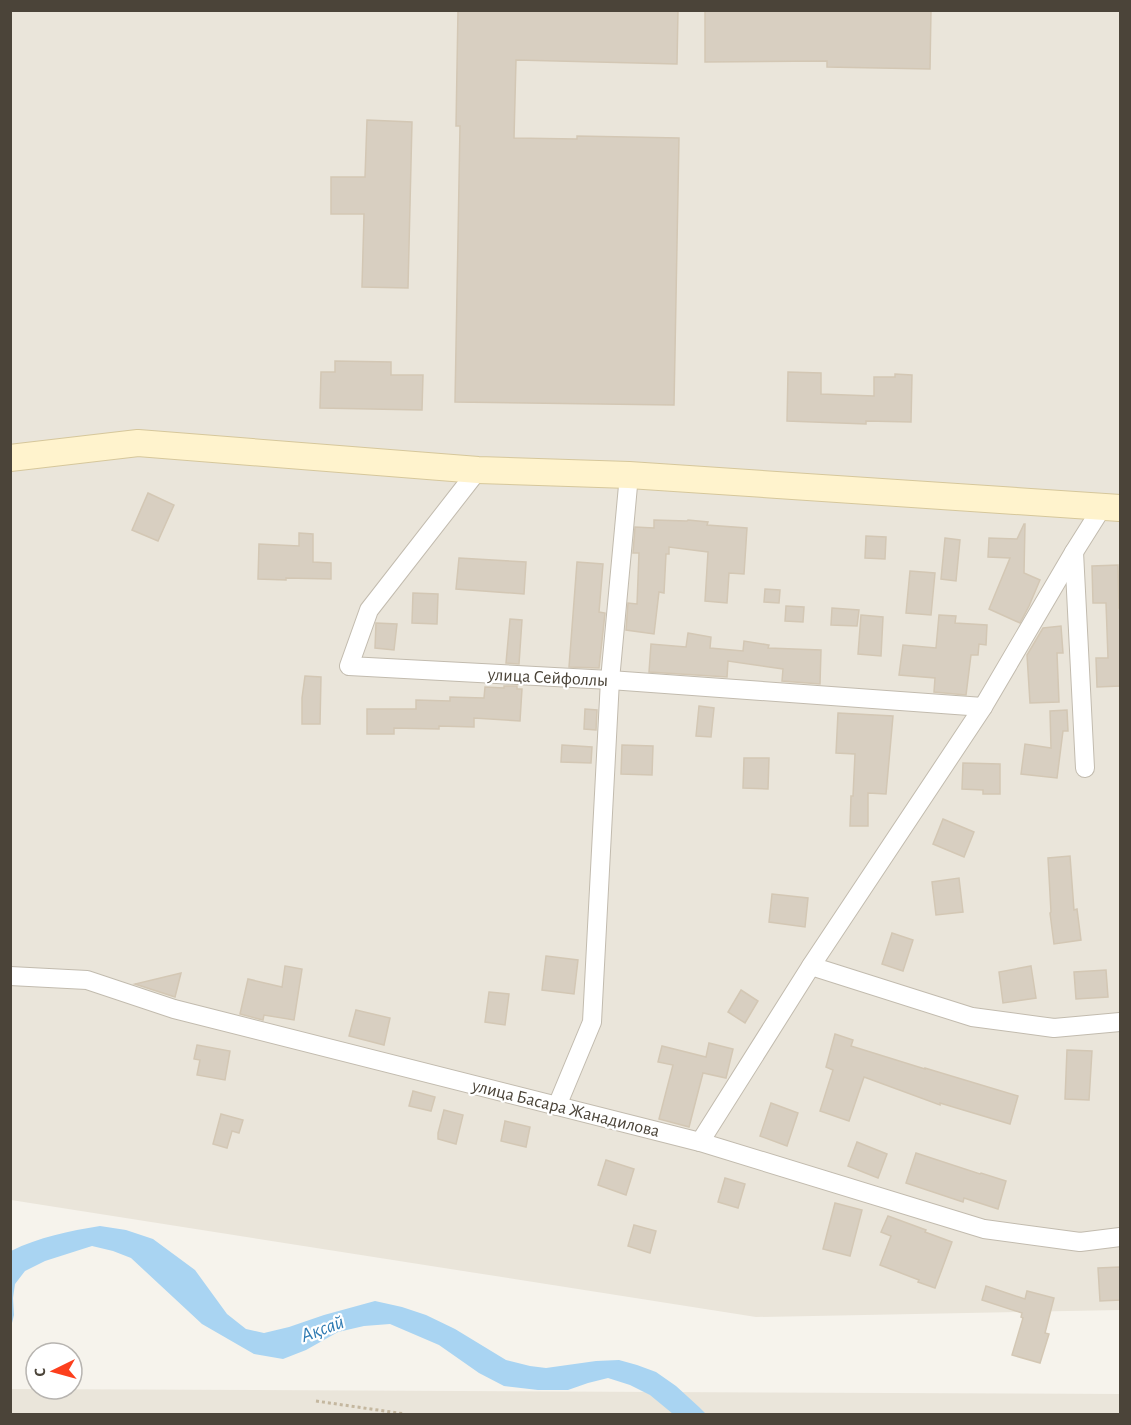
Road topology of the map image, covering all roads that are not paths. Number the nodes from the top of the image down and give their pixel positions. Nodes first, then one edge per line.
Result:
1 (10, 458) edge
2 (478, 470) junction
3 (629, 475) junction
4 (1112, 507) edge
5 (1074, 552) junction
6 (610, 680) junction
7 (983, 707) junction
8 (1085, 768) dead end
9 (811, 966) junction
10 (10, 976) edge
11 (1120, 1022) edge
12 (557, 1106) junction
13 (700, 1142) junction
14 (1120, 1237) edge

1 - 2 street
2 - 3 street
2 - 6 street, улица Сейфоллы
3 - 4 street
3 - 6 street
4 - 5 street
5 - 7 street
5 - 8 street
6 - 7 street, улица Сейфоллы
6 - 12 street
7 - 9 street
9 - 11 street
9 - 13 street
10 - 12 street, улица Басара Жанадилова
12 - 13 street, улица Басара Жанадилова
13 - 14 street, улица Басара Жанадилова

